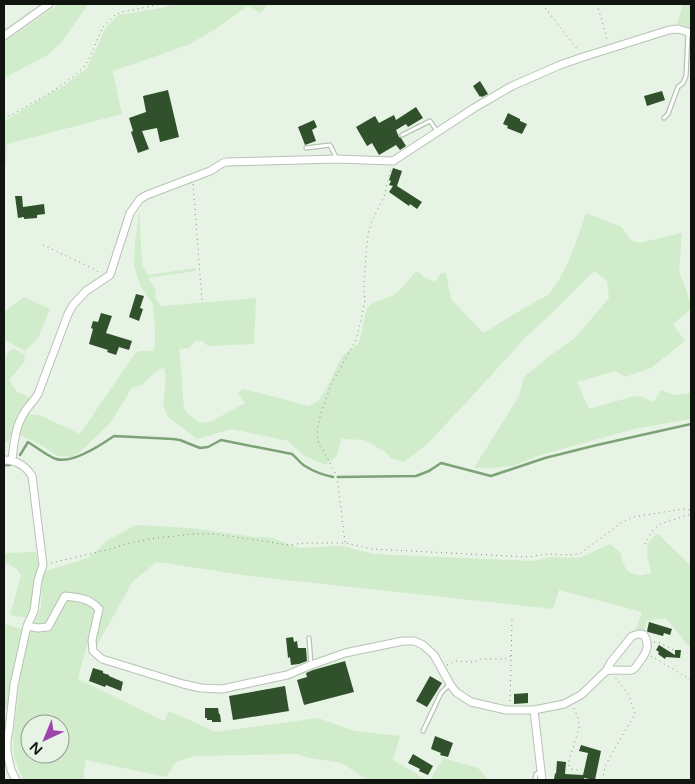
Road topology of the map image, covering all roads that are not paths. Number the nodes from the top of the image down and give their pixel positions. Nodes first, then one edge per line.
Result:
1 (48, 4) edge
2 (690, 32) edge
3 (4, 36) edge
4 (664, 118) dead end
5 (437, 132) junction
6 (402, 135) dead end
7 (306, 148) dead end
8 (337, 159) junction
9 (4, 460) edge
10 (12, 460) junction
11 (27, 626) junction
12 (308, 638) dead end
13 (311, 665) junction
14 (606, 671) junction
15 (450, 684) junction
16 (534, 710) junction
17 (423, 731) dead end
18 (541, 776) edge
19 (16, 780) edge
20 (534, 780) edge

1 - 3 street
2 - 4 lane
2 - 5 street
5 - 6 lane
5 - 8 street
7 - 8 lane
8 - 10 street
9 - 10 street
10 - 11 street
11 - 13 street
11 - 19 street
12 - 13 lane
13 - 15 street
14 - 14 street
14 - 16 street
15 - 16 street
15 - 17 lane
16 - 18 street
18 - 20 lane

